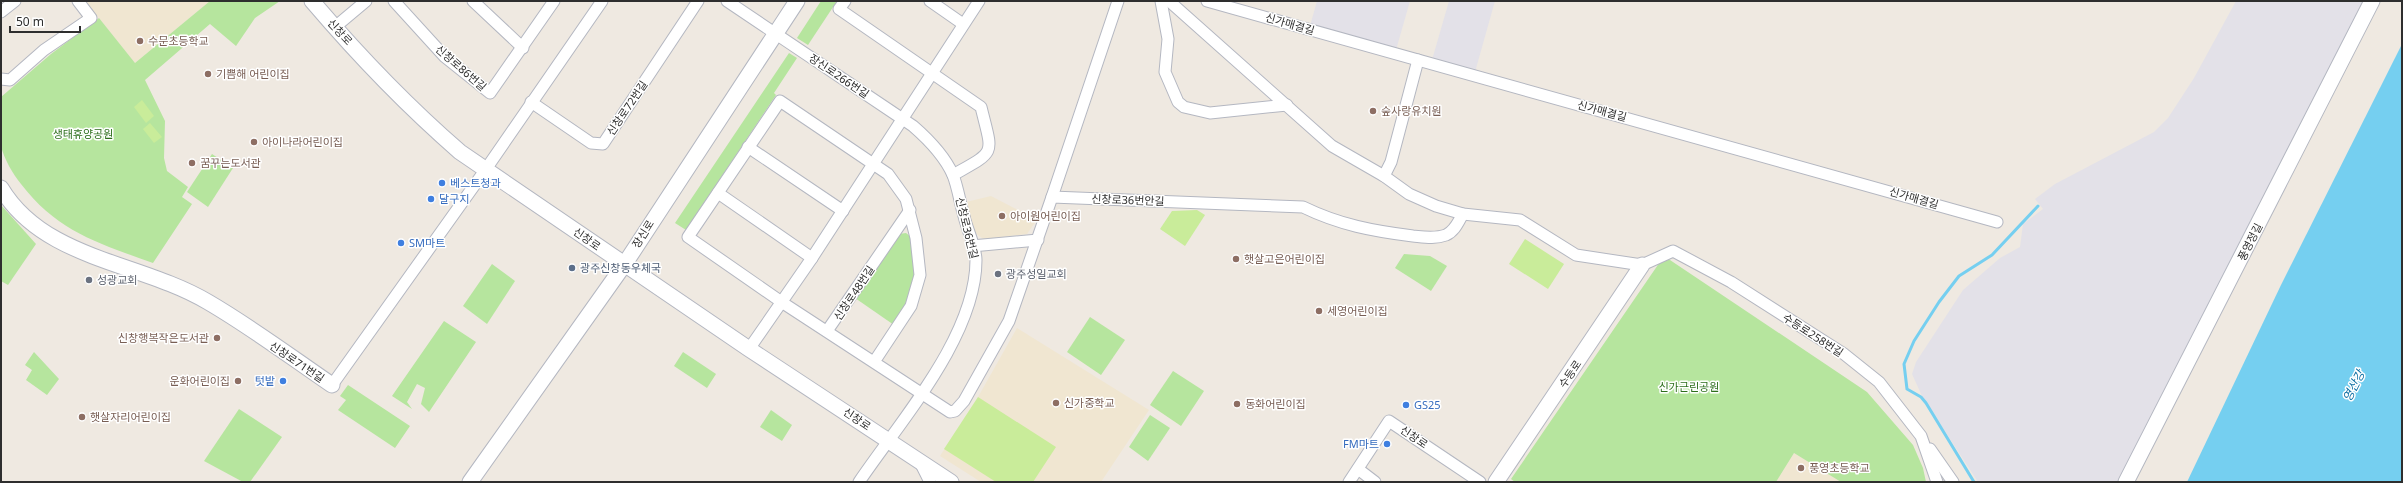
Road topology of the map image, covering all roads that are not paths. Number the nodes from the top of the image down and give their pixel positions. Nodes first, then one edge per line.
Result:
1 (15, 1) edge
2 (78, 1) edge
3 (312, 1) edge
4 (366, 1) edge
5 (394, 1) edge
6 (473, 1) edge
7 (554, 1) edge
8 (602, 1) edge
9 (698, 1) edge
10 (727, 1) edge
11 (797, 1) edge
12 (845, 1) edge
13 (930, 1) edge
14 (979, 1) edge
15 (1118, 1) edge
16 (1161, 1) edge
17 (1169, 1) edge
18 (1207, 1) edge
19 (2372, 1) edge
20 (1, 12) edge
21 (963, 24) junction
22 (335, 27) junction
23 (775, 34) junction
24 (523, 48) junction
25 (1418, 60) junction
26 (932, 74) junction
27 (1, 79) edge
28 (532, 102) junction
29 (1287, 105) junction
30 (902, 119) junction
31 (748, 147) junction
32 (874, 164) junction
33 (486, 169) junction
34 (952, 175) junction
35 (1384, 176) junction
36 (1, 188) edge
37 (718, 193) junction
38 (1052, 198) junction
39 (910, 210) junction
40 (843, 211) junction
41 (1463, 214) junction
42 (1997, 222) dead end
43 (1038, 240) junction
44 (972, 246) junction
45 (812, 258) junction
46 (624, 264) junction
47 (1642, 265) junction
48 (783, 302) junction
49 (828, 331) junction
50 (749, 349) junction
51 (874, 362) junction
52 (332, 385) joint
53 (920, 394) junction
54 (1921, 436) junction
55 (888, 439) junction
56 (920, 461) junction
57 (1358, 470) junction
58 (470, 482) edge
59 (859, 482) edge
60 (930, 482) edge
61 (951, 482) edge
62 (1349, 482) edge
63 (1375, 482) edge
64 (1480, 482) edge
65 (1496, 482) edge
66 (1937, 482) edge
67 (1953, 482) edge
68 (2126, 482) edge

1 - 20 street
2 - 27 street
3 - 22 main road, 신창로
4 - 22 street
5 - 24 street, 신창로86번길
6 - 24 street
7 - 24 street, 신창로86번길
8 - 28 street
9 - 28 street, 신창로72번길
10 - 23 street, 장신로266번길
11 - 23 main road, 장신로
12 - 26 street
13 - 21 street
14 - 21 street
15 - 38 street
16 - 29 street
17 - 29 street
18 - 25 street, 신가매결길
19 - 68 main road, 풍영정길
21 - 26 street
22 - 33 main road, 신창로
23 - 30 street, 장신로266번길
23 - 46 main road, 장신로
25 - 35 street
25 - 42 street, 신가매결길
26 - 30 street
26 - 34 street
28 - 33 street
29 - 35 street
30 - 32 street
30 - 34 street, 신창로36번길
31 - 32 street, 신창로48번길
31 - 37 street, 신창로48번길
31 - 40 street
32 - 39 street, 신창로48번길
32 - 40 street
33 - 46 main road, 신창로
33 - 52 street, 신창로71번길
34 - 44 street, 신창로36번길
35 - 41 street
36 - 52 main road, 신창로71번길
37 - 45 street
37 - 48 street, 신창로48번길
38 - 41 street, 신창로36번안길
38 - 43 street
39 - 49 street, 신창로48번길
39 - 51 street, 신창로48번길
40 - 45 street
41 - 47 street
43 - 44 street
43 - 53 street
44 - 53 street, 신창로36번길
45 - 48 street
46 - 50 main road, 신창로
46 - 58 main road, 장신로
47 - 54 street, 수등로258번길
47 - 65 main road, 수등로
48 - 49 street, 신창로48번길
48 - 50 street
49 - 51 street
50 - 55 main road, 신창로
51 - 53 street
53 - 55 street, 신창로36번길
54 - 66 street, 수등로258번길
54 - 67 street
55 - 56 main road, 신창로
55 - 59 street, 신창로36번길
56 - 60 street
56 - 61 main road, 신창로
57 - 62 street, 신창로
57 - 63 street
57 - 64 street, 신창로

